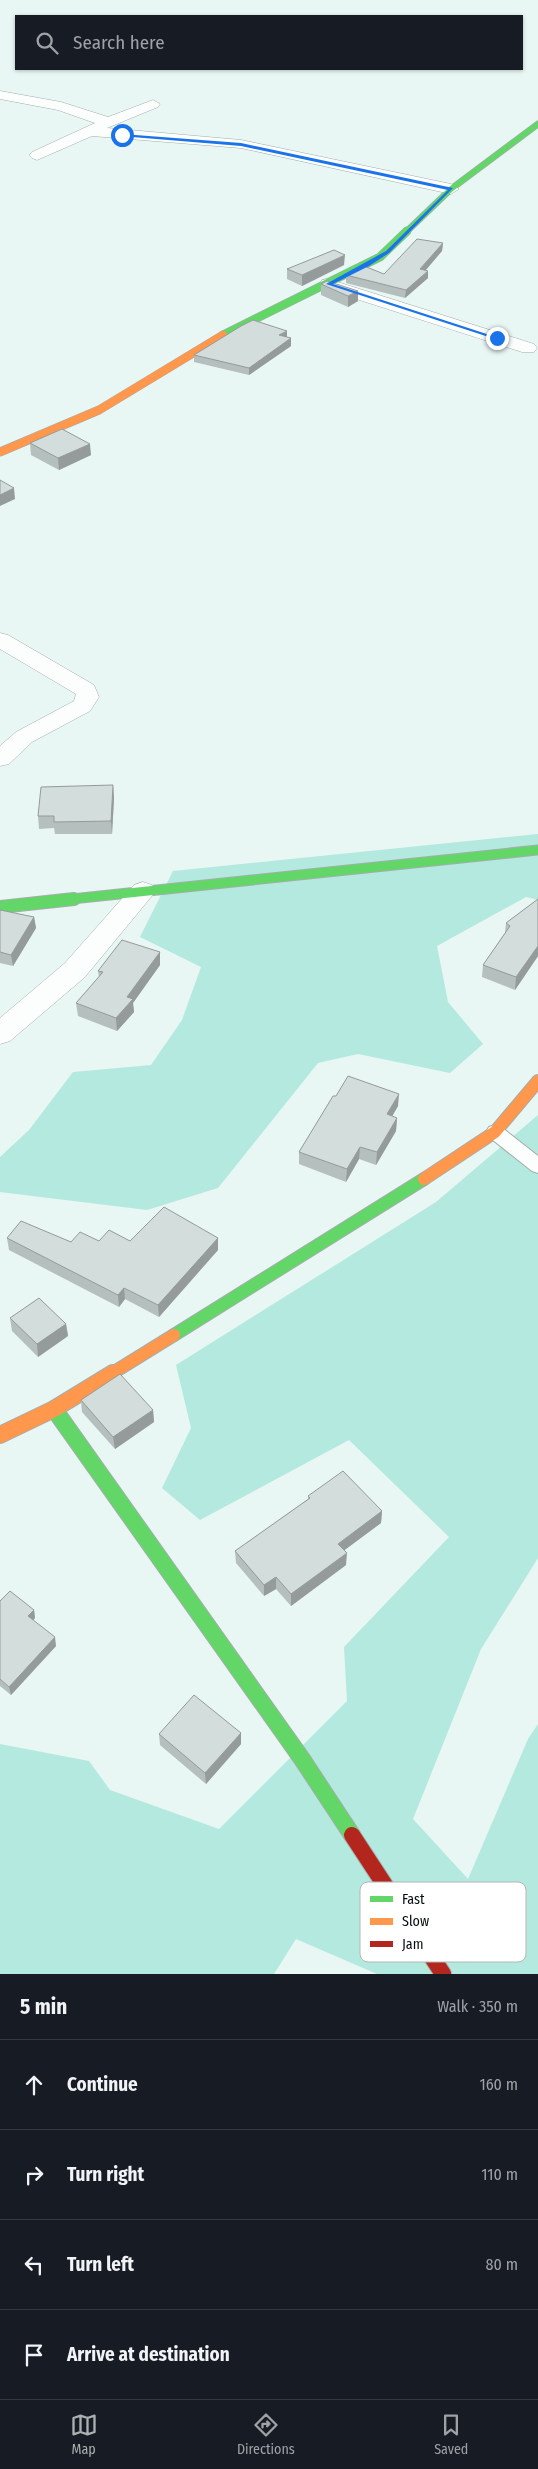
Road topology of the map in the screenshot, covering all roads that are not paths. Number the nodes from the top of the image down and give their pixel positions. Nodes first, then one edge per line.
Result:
1 (0, 95) edge
2 (153, 104) dead end
3 (108, 122) junction
4 (538, 124) edge
5 (90, 131) junction
6 (37, 155) dead end
7 (452, 189) junction
8 (328, 284) junction
9 (528, 348) dead end
10 (0, 452) edge
11 (0, 640) edge
12 (0, 759) edge
13 (538, 850) edge
14 (143, 891) junction
15 (0, 907) edge
16 (0, 1034) edge
17 (538, 1081) edge
18 (495, 1132) junction
19 (538, 1166) edge
20 (54, 1409) junction
21 (0, 1435) edge
22 (383, 1882) edge
23 (435, 1962) edge
24 (443, 1974) edge

1 - 3 street
2 - 3 street
3 - 5 street
4 - 7 street
5 - 6 street
5 - 7 street
7 - 8 street
8 - 9 street
8 - 10 street
11 - 12 street
13 - 14 street
14 - 15 street
14 - 16 street
17 - 18 street
18 - 19 lane
18 - 20 street
20 - 21 street
20 - 22 street
23 - 24 street

